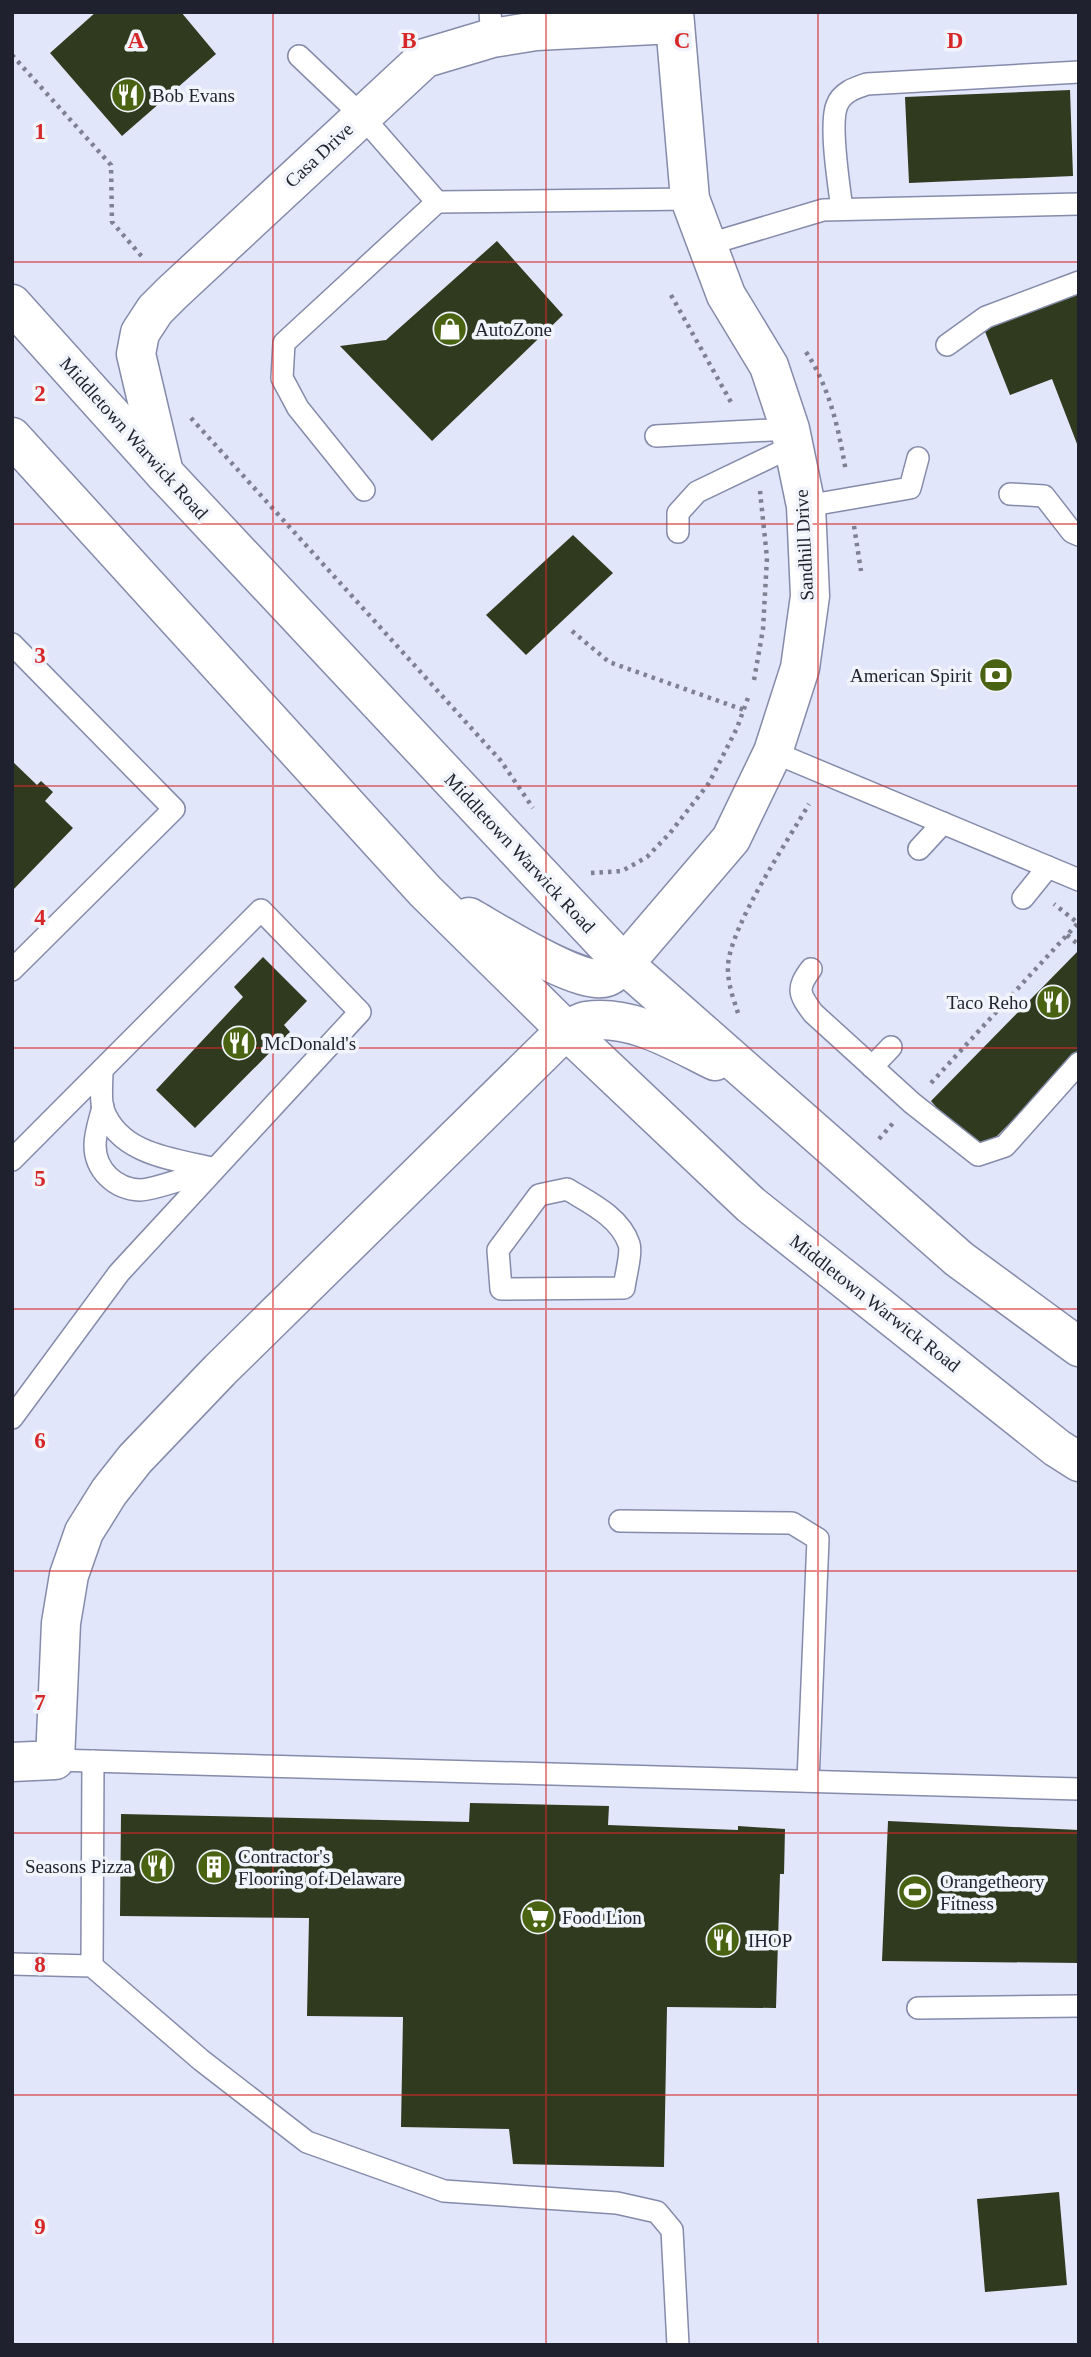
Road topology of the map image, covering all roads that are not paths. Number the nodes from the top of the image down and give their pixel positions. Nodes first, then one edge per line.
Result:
1 (674, 18) edge
2 (491, 25) edge
3 (299, 56) dead end
4 (1079, 72) edge
5 (361, 115) junction
6 (690, 199) junction
7 (437, 202) junction
8 (1079, 204) edge
9 (842, 209) junction
10 (706, 245) junction
11 (1079, 282) edge
12 (12, 304) edge
13 (947, 345) dead end
14 (656, 436) dead end
15 (12, 437) edge
16 (791, 438) junction
17 (918, 458) dead end
18 (164, 473) junction
19 (364, 490) dead end
20 (1010, 495) dead end
21 (806, 506) junction
22 (678, 532) dead end
23 (1079, 535) edge
24 (12, 644) edge
25 (773, 752) junction
26 (943, 823) junction
27 (919, 849) dead end
28 (1048, 867) junction
29 (1077, 877) edge
30 (425, 891) junction
31 (1023, 898) dead end
32 (624, 964) junction
33 (811, 969) dead end
34 (12, 970) edge
35 (566, 1030) junction
36 (891, 1047) dead end
37 (1079, 1063) edge
38 (873, 1067) junction
39 (102, 1070) junction
40 (755, 1079) junction
41 (103, 1107) junction
42 (12, 1160) edge
43 (216, 1169) junction
44 (498, 1250) joint
45 (1079, 1347) edge
46 (15, 1409) edge
47 (1079, 1462) edge
48 (620, 1521) dead end
49 (55, 1760) junction
50 (93, 1761) junction
51 (12, 1762) edge
52 (808, 1781) junction
53 (1079, 1789) edge
54 (12, 1964) edge
55 (92, 1966) junction
56 (1079, 2006) edge
57 (918, 2008) dead end
58 (678, 2345) edge

1 - 2 main road, Casa Drive
1 - 6 main road, Sandhill Drive
2 - 5 main road, Casa Drive
3 - 5 lane
4 - 9 lane
5 - 7 lane
5 - 18 main road, Casa Drive
6 - 7 lane
6 - 10 main road, Sandhill Drive
7 - 19 lane
8 - 9 lane
9 - 10 lane
10 - 16 main road, Sandhill Drive
11 - 13 lane
12 - 18 main road, Middletown Warwick Road
14 - 16 lane
15 - 30 main road, Middletown Warwick Road
16 - 21 main road, Sandhill Drive
16 - 22 lane
17 - 21 lane
18 - 32 main road, Middletown Warwick Road
20 - 23 lane
21 - 25 main road, Sandhill Drive
24 - 34 lane
25 - 26 lane
25 - 32 main road, Sandhill Drive
26 - 27 lane
26 - 28 lane
28 - 29 lane
28 - 31 lane
30 - 32 main road
30 - 35 main road, Middletown Warwick Road
32 - 40 main road, Middletown Warwick Road
33 - 38 lane
35 - 40 main road
35 - 47 main road, Middletown Warwick Road
35 - 49 main road
36 - 38 lane
37 - 38 lane
39 - 41 lane
39 - 42 lane
39 - 43 lane
40 - 45 main road, Middletown Warwick Road
41 - 43 lane
41 - 43 lane
43 - 46 lane
44 - 44 lane
48 - 52 lane
49 - 50 lane
49 - 51 main road
50 - 52 lane
50 - 55 lane
52 - 53 lane
54 - 55 lane
55 - 58 lane
56 - 57 lane

